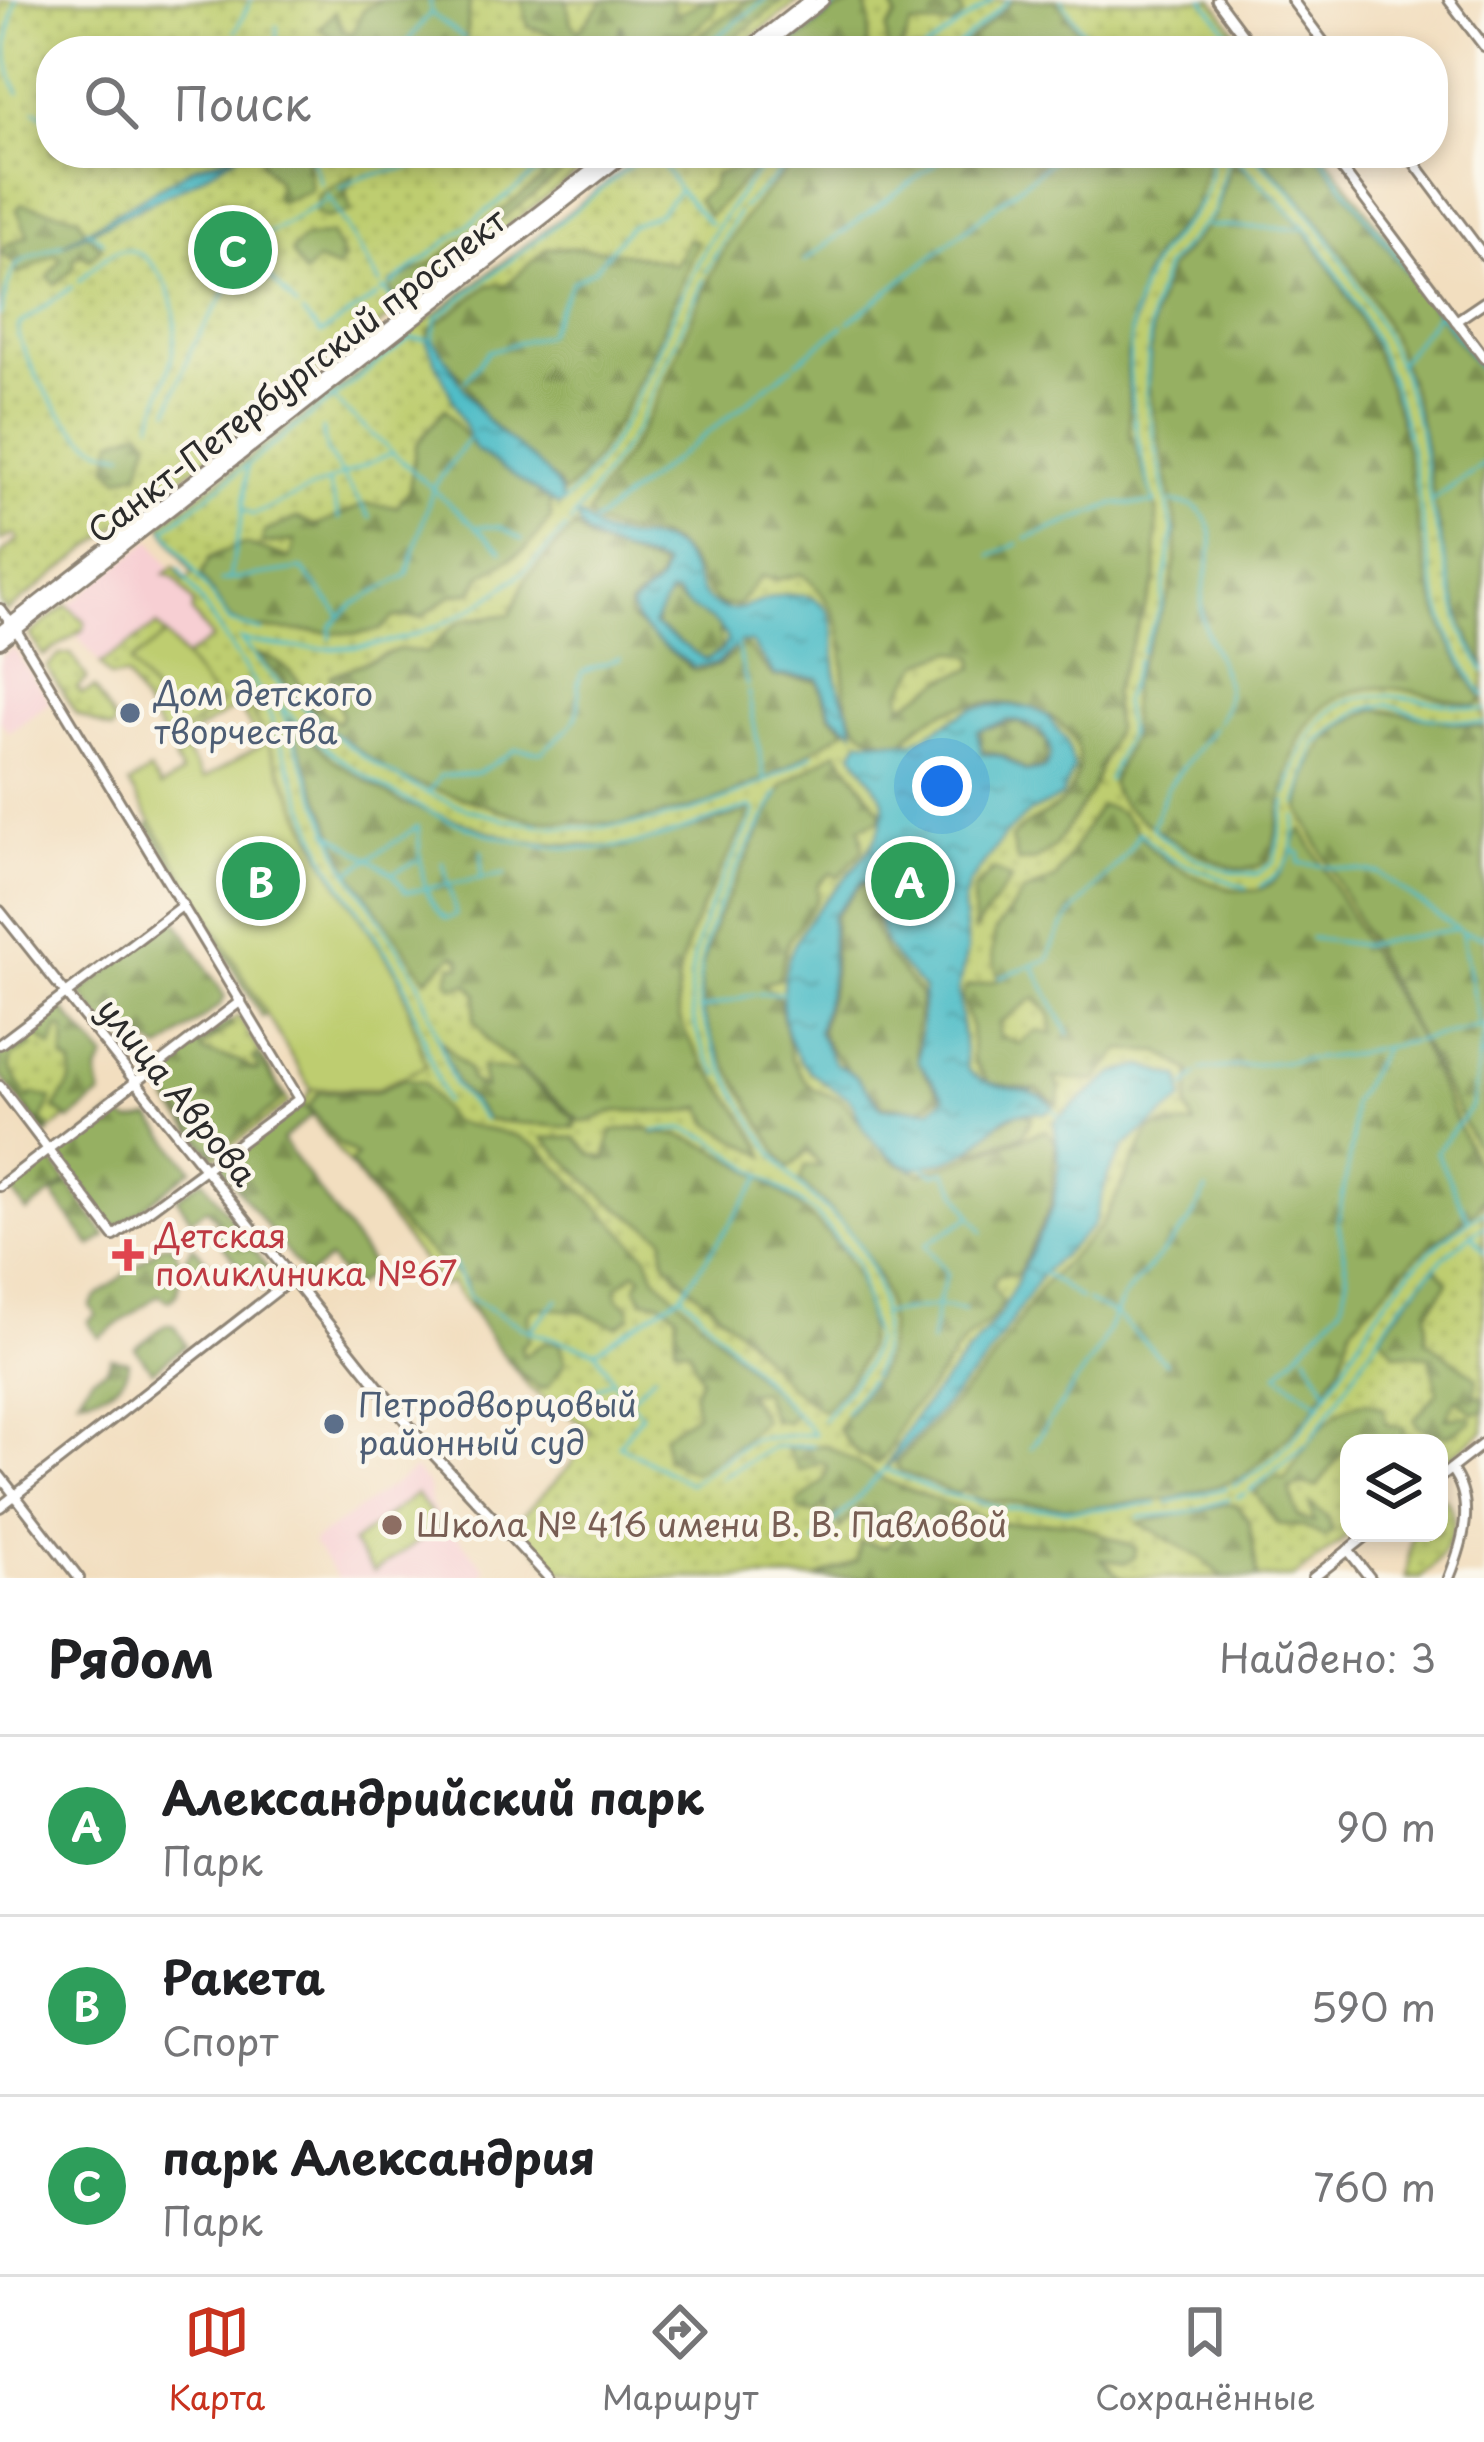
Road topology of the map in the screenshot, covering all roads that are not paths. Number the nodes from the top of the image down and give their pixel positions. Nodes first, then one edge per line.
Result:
1 (810, 0) edge
2 (823, 0) edge
3 (1217, 0) edge
4 (1292, 0) edge
5 (1449, 0) edge
6 (764, 36) edge
7 (777, 36) edge
8 (1244, 36) edge
9 (1319, 36) edge
10 (1484, 46) edge
11 (595, 168) edge
12 (607, 168) edge
13 (1341, 168) edge
14 (1418, 168) edge
15 (1484, 256) edge
16 (1484, 302) edge
17 (1456, 320) junction
18 (1484, 358) edge
19 (0, 609) edge
20 (9, 628) edge
21 (0, 642) edge
22 (183, 905) junction
23 (0, 910) edge
24 (67, 993) junction
25 (241, 1001) junction
26 (0, 1044) edge
27 (137, 1080) junction
28 (0, 1086) edge
29 (48, 1149) junction
30 (208, 1169) junction
31 (0, 1186) edge
32 (293, 1278) junction
33 (1484, 1442) edge
34 (1451, 1468) junction
35 (1448, 1470) edge
36 (0, 1476) edge
37 (15, 1496) junction
38 (0, 1507) edge
39 (1358, 1542) edge
40 (1348, 1550) junction
41 (79, 1578) edge
42 (549, 1578) edge
43 (1313, 1578) edge
44 (1370, 1578) edge
45 (1446, 1578) edge

1 - 6 main road
2 - 7 main road
3 - 8 street
4 - 9 street
5 - 10 street
11 - 20 main road, Санкт-Петербургский проспект
12 - 20 main road, Санкт-Петербургский проспект
13 - 17 street
14 - 15 street
16 - 17 street
17 - 18 street
19 - 20 street
20 - 21 main road, Санкт-Петербургский проспект
20 - 22 street
22 - 24 street
22 - 25 street
23 - 24 street, улица Аврова
24 - 26 street
24 - 27 street, улица Аврова
25 - 27 street
25 - 30 street
27 - 29 street
27 - 30 street, улица Аврова
28 - 29 street
29 - 30 street
29 - 31 street
30 - 32 street, улица Аврова
32 - 37 street
32 - 42 street, улица Аврова
33 - 34 street
34 - 35 street
34 - 45 street
36 - 37 street
37 - 38 street
37 - 41 street
39 - 40 street
40 - 43 street
40 - 44 street

